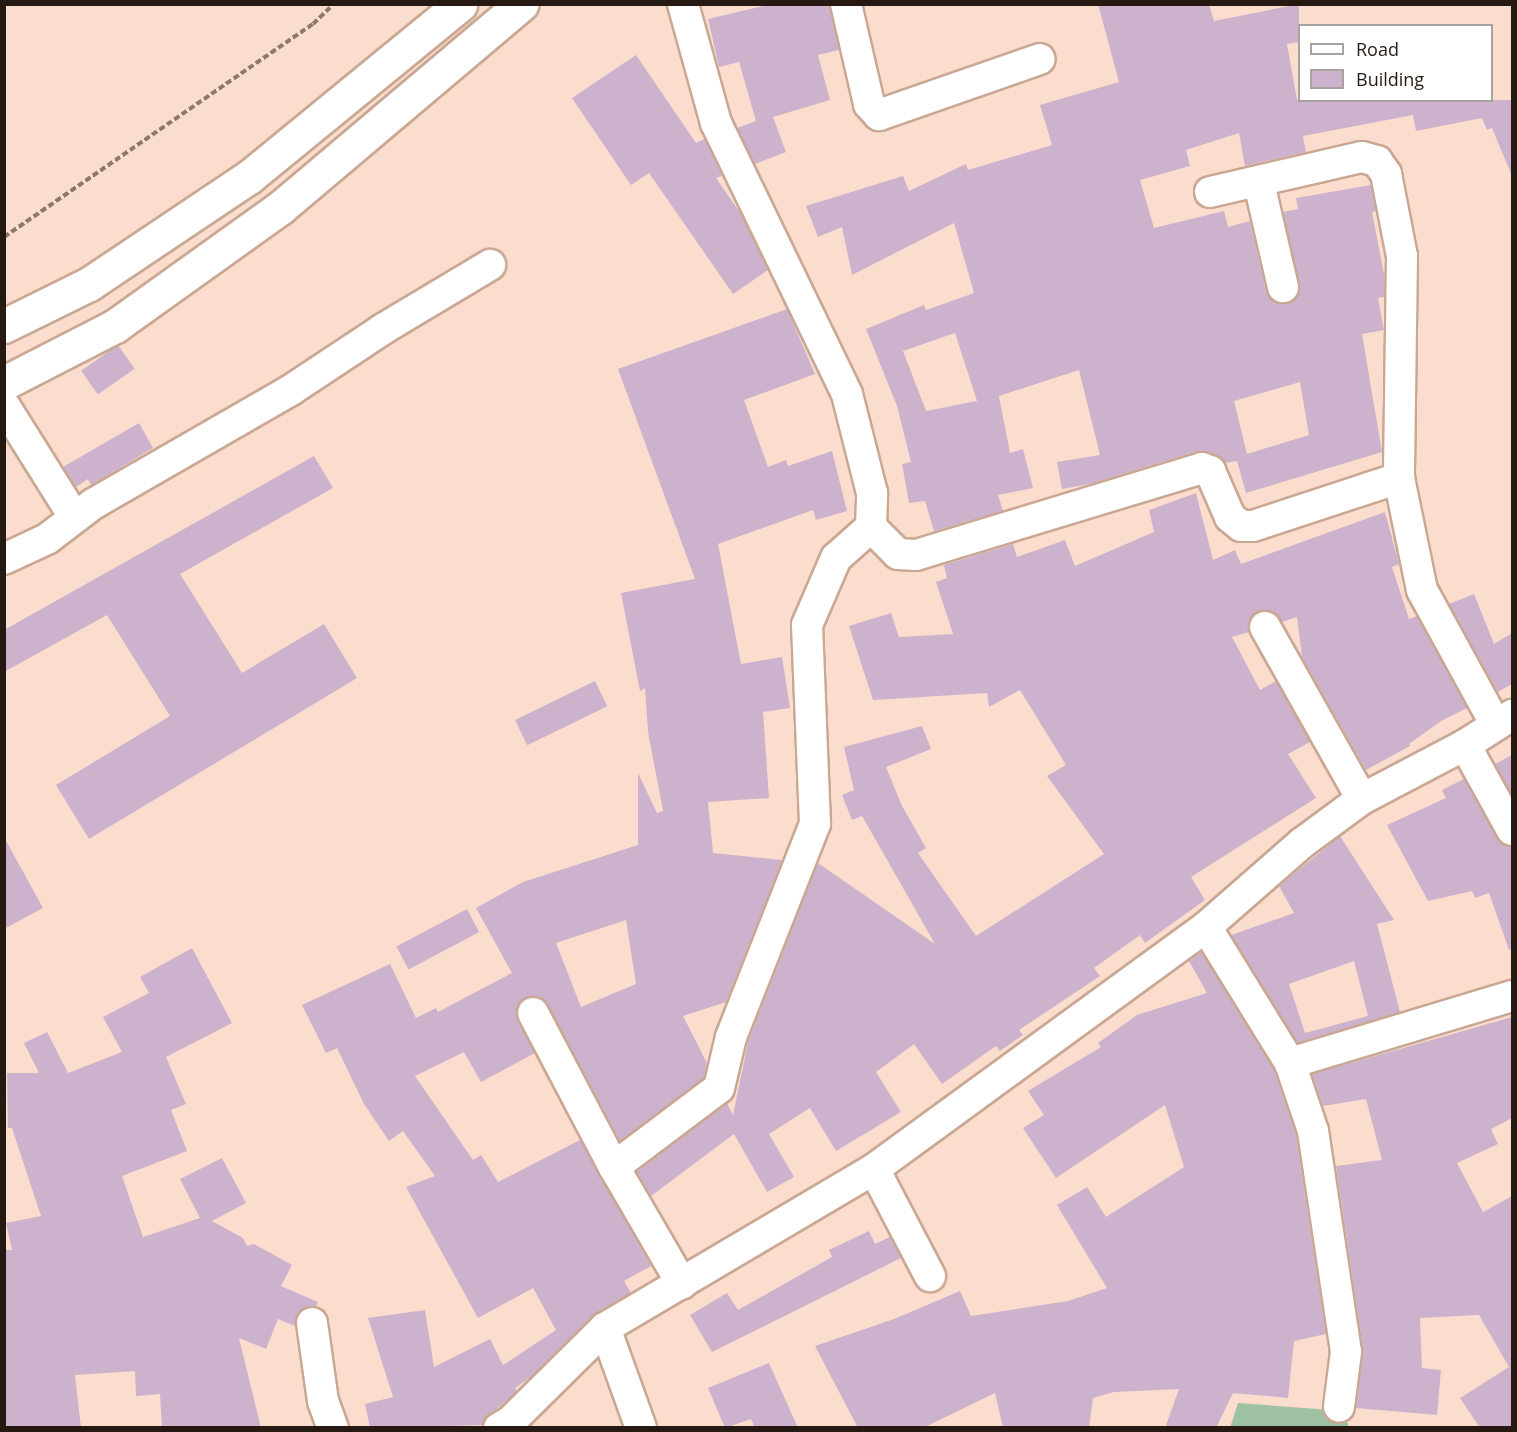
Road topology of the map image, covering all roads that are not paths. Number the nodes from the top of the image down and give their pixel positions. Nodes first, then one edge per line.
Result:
1 (460, 4) edge
2 (521, 4) edge
3 (683, 4) edge
4 (846, 4) edge
5 (1040, 59) dead end
6 (1259, 183) junction
7 (1210, 192) dead end
8 (490, 265) dead end
9 (1283, 287) dead end
10 (5, 323) edge
11 (5, 390) edge
12 (1399, 478) junction
13 (75, 518) junction
14 (871, 527) junction
15 (4, 559) edge
16 (1265, 627) dead end
17 (1504, 720) edge
18 (1464, 745) junction
19 (1362, 799) junction
20 (1512, 830) edge
21 (1206, 927) junction
22 (1512, 996) edge
23 (533, 1012) dead end
24 (1290, 1063) junction
25 (614, 1167) junction
26 (874, 1169) junction
27 (930, 1276) dead end
28 (682, 1284) junction
29 (312, 1323) dead end
30 (605, 1329) junction
31 (1339, 1407) dead end
32 (333, 1428) edge
33 (499, 1428) edge
34 (641, 1428) edge

1 - 10 main road
2 - 11 main road
3 - 14 street
4 - 5 street
6 - 7 street
6 - 9 street
6 - 12 street
8 - 13 street
11 - 13 street
12 - 14 street
12 - 17 street
13 - 15 street
14 - 25 street
16 - 19 street
17 - 18 street
18 - 19 street
18 - 20 street
19 - 21 street
21 - 24 street
21 - 26 street
22 - 24 street
23 - 25 street
24 - 31 street
25 - 28 street
26 - 27 street
26 - 28 street
28 - 30 street
29 - 32 street
30 - 33 street
30 - 34 street

